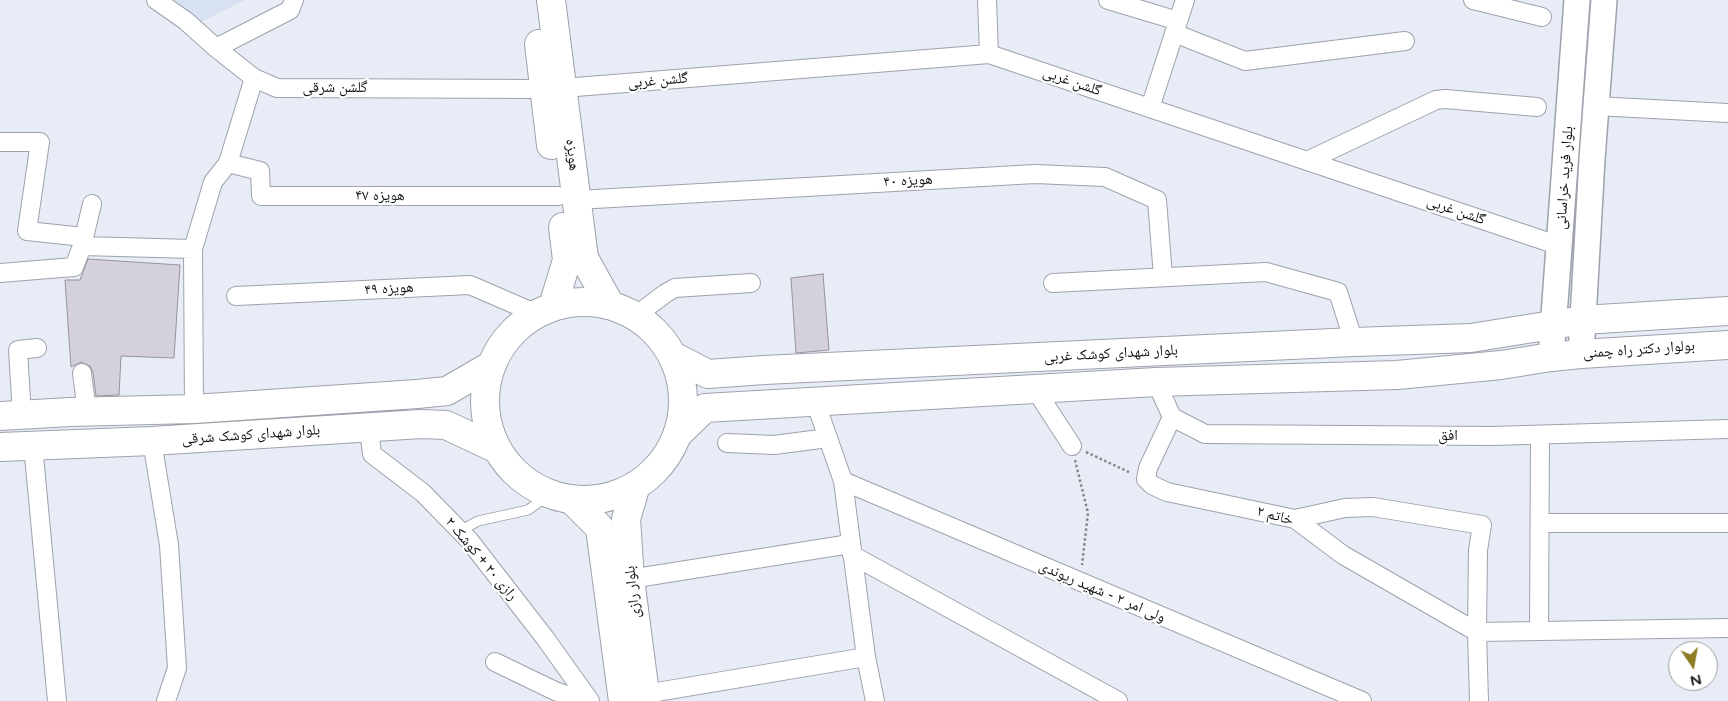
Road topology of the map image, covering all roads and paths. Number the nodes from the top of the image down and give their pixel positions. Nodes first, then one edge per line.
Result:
1 (156, 0) edge
2 (294, 0) edge
3 (534, 0) edge
4 (552, 0) edge
5 (987, 0) edge
6 (1108, 0) edge
7 (1185, 0) edge
8 (1473, 0) edge
9 (1577, 0) edge
10 (1604, 0) edge
11 (1542, 17) dead end
12 (1176, 27) junction
13 (1405, 40) dead end
14 (216, 48) junction
15 (989, 54) junction
16 (254, 78) junction
17 (553, 89) junction
18 (1596, 106) junction
19 (1537, 107) dead end
20 (1150, 108) junction
21 (1728, 114) edge
22 (0, 142) edge
23 (1566, 156) junction
24 (1592, 159) junction
25 (1307, 161) junction
26 (228, 163) junction
27 (568, 198) junction
28 (92, 204) dead end
29 (83, 242) junction
30 (1560, 246) junction
31 (193, 249) junction
32 (0, 273) edge
33 (1163, 277) junction
34 (752, 282) dead end
35 (1053, 283) dead end
36 (236, 296) dead end
37 (610, 305) junction
38 (545, 310) junction
39 (1728, 312) edge
40 (635, 316) junction
41 (1582, 320) junction
42 (1553, 324) junction
43 (1392, 341) junction
44 (1354, 342) junction
45 (1728, 345) edge
46 (37, 348) dead end
47 (1581, 354) junction
48 (673, 356) junction
49 (1551, 357) junction
50 (490, 366) junction
51 (82, 373) dead end
52 (1397, 375) junction
53 (1156, 382) junction
54 (1035, 389) junction
55 (447, 391) junction
56 (815, 401) junction
57 (194, 409) junction
58 (87, 412) junction
59 (11, 416) edge
60 (1172, 417) junction
61 (446, 425) junction
62 (369, 428) junction
63 (1728, 429) edge
64 (678, 435) junction
65 (1540, 435) junction
66 (828, 438) junction
67 (152, 441) junction
68 (727, 443) dead end
69 (33, 446) junction
70 (1072, 446) junction
71 (0, 447) edge
72 (497, 449) junction
73 (1146, 480) junction
74 (843, 481) junction
75 (636, 485) junction
76 (562, 498) junction
77 (1295, 519) junction
78 (1540, 522) junction
79 (1728, 522) edge
80 (460, 531) junction
81 (851, 550) junction
82 (630, 580) junction
83 (1080, 582) junction
84 (1728, 628) edge
85 (1539, 630) junction
86 (1477, 632) junction
87 (866, 657) junction
88 (495, 662) dead end
89 (638, 699) edge
90 (878, 700) edge
91 (57, 701) edge
92 (166, 701) edge
93 (584, 701) edge
94 (590, 701) edge
95 (1118, 701) edge
96 (1362, 701) edge
97 (1479, 701) edge

1 - 14 street, گلشن شرقی
2 - 14 street
3 - 17 main road, هویزه
4 - 17 main road, هویزه
5 - 15 street
6 - 12 street
7 - 12 street
8 - 11 street
9 - 23 street, بلوار فرید خراسانی
10 - 18 street, بلوار فرید خراسانی
12 - 13 street
12 - 20 street
14 - 16 street, گلشن شرقی
15 - 17 street, گلشن غربی
15 - 20 street, گلشن غربی
16 - 17 street, گلشن شرقی
16 - 26 street
17 - 27 main road, هویزه
18 - 21 street
18 - 24 street, بلوار فرید خراسانی
19 - 25 street
20 - 25 street, گلشن غربی
22 - 29 street
23 - 24 street
23 - 30 street, بلوار فرید خراسانی
24 - 41 street, بلوار فرید خراسانی
25 - 30 street, گلشن غربی
26 - 27 street, هویزه ۴۷
26 - 31 street
27 - 33 street, هویزه ۴۰
27 - 37 main road, هویزه
27 - 38 main road, هویزه
28 - 29 street
29 - 31 street
29 - 32 street
30 - 42 street, بلوار فرید خراسانی
31 - 57 street
33 - 35 street
33 - 44 street
34 - 40 street
36 - 38 street, هویزه ۴۹
37 - 38 main road
37 - 40 main road
38 - 50 main road
39 - 41 main road
40 - 48 main road
41 - 42 main road
41 - 47 street, بلوار فرید خراسانی
42 - 43 main road, بلوار شهدای کوشک غربی
42 - 49 street, بلوار فرید خراسانی
43 - 44 main road, بلوار شهدای کوشک غربی
43 - 52 main road
44 - 48 main road, بلوار شهدای کوشک غربی
45 - 47 main road, بولوار دکتر راه چمنی
46 - 59 street
47 - 49 main road, بولوار دکتر راه چمنی
48 - 64 main road
49 - 52 main road, بلوار شهدای کوشک غربی
50 - 55 main road, بلوار شهدای کوشک شرقی
50 - 72 main road
51 - 58 street
52 - 53 main road, بلوار شهدای کوشک غربی
53 - 54 main road, بلوار شهدای کوشک غربی
53 - 60 street
54 - 56 main road, بلوار شهدای کوشک غربی
54 - 70 street
55 - 57 main road, بلوار شهدای کوشک شرقی
55 - 61 main road
56 - 64 main road, بلوار شهدای کوشک غربی
56 - 66 street
57 - 58 main road, بلوار شهدای کوشک شرقی
58 - 59 main road, بلوار شهدای کوشک شرقی
60 - 65 street, افق
60 - 73 street
61 - 62 main road, بلوار شهدای کوشک شرقی
61 - 72 main road, بلوار شهدای کوشک شرقی
62 - 67 main road, بلوار شهدای کوشک شرقی
62 - 80 street, رازی ۲۰ + کوشک ۲
63 - 65 street, افق
64 - 75 main road
65 - 78 street
66 - 68 street
66 - 74 street
67 - 69 main road, بلوار شهدای کوشک شرقی
67 - 92 street
69 - 71 main road, بلوار شهدای کوشک شرقی
69 - 91 street
70 - 73 path
70 - 83 path
72 - 76 main road, بلوار رازی
73 - 77 street, خاتم ۲
74 - 81 street
74 - 83 street, ولی امر ۲ - شهید ریوندی
75 - 76 main road
75 - 82 main road, بلوار رازی
76 - 80 lane
76 - 89 main road, بلوار رازی
77 - 86 street, خاتم ۲
77 - 86 street
78 - 79 street
78 - 85 street
80 - 94 street, رازی ۲۰ + کوشک ۲
81 - 82 street
81 - 87 street
81 - 95 street
82 - 89 main road, بلوار رازی
83 - 96 street, ولی امر ۲ - شهید ریوندی
84 - 85 street
85 - 86 street
86 - 97 street
87 - 89 street
87 - 90 street
88 - 93 street

